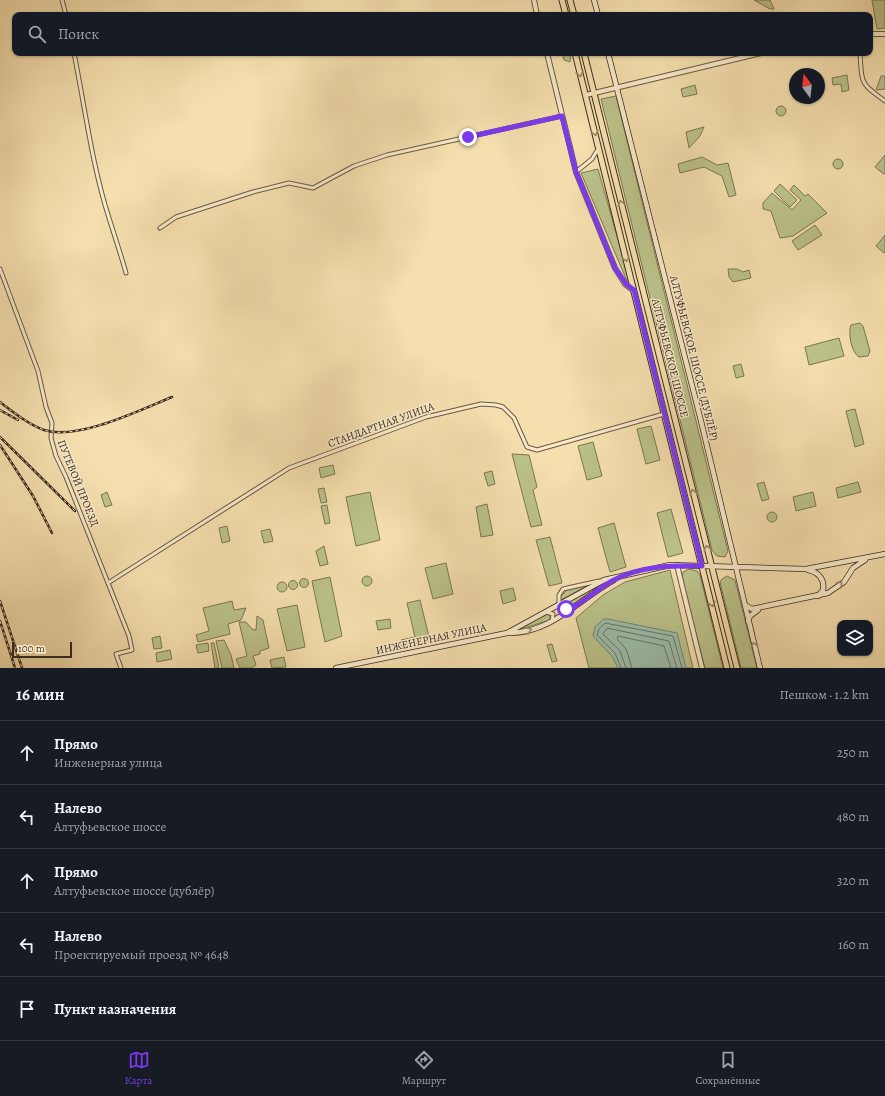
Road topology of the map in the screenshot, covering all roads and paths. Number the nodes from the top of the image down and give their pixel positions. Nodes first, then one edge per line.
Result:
1 (62, 0) edge
2 (534, 0) edge
3 (562, 0) edge
4 (570, 0) edge
5 (594, 0) edge
6 (65, 12) edge
7 (536, 12) edge
8 (565, 12) edge
9 (573, 12) edge
10 (597, 12) edge
11 (873, 34) edge
12 (885, 34) edge
13 (75, 56) edge
14 (548, 56) edge
15 (576, 56) edge
16 (585, 56) edge
17 (609, 56) edge
18 (748, 56) edge
19 (860, 56) edge
20 (617, 89) junction
21 (594, 93) junction
22 (586, 95) junction
23 (885, 101) edge
24 (562, 116) junction
25 (598, 148) junction
26 (576, 172) junction
27 (160, 228) dead end
28 (0, 269) edge
29 (126, 273) dead end
30 (634, 290) junction
31 (664, 414) junction
32 (885, 554) edge
33 (868, 558) junction
34 (676, 565) junction
35 (702, 566) junction
36 (712, 566) junction
37 (735, 567) junction
38 (806, 569) junction
39 (629, 574) junction
40 (604, 580) junction
41 (108, 583) junction
42 (816, 597) junction
43 (559, 605) junction
44 (745, 605) junction
45 (761, 608) junction
46 (571, 609) junction
47 (546, 612) junction
48 (551, 622) junction
49 (748, 622) junction
50 (507, 633) junction
51 (121, 668) edge
52 (338, 668) edge
53 (702, 668) edge
54 (727, 668) edge
55 (737, 668) edge
56 (760, 668) edge

1 - 6 street
2 - 7 street
3 - 8 main road
4 - 9 main road
5 - 10 main road
11 - 12 street
13 - 29 street
14 - 24 street
15 -> 22 main road, АЛТУФЬЕВСКОЕ ШОССЕ
16 - 21 main road, АЛТУФЬЕВСКОЕ ШОССЕ
17 - 20 main road, АЛТУФЬЕВСКОЕ ШОССЕ (ДУБЛЁР)
18 - 20 street
19 - 23 street
20 - 21 street
20 - 37 main road, АЛТУФЬЕВСКОЕ ШОССЕ (ДУБЛЁР)
21 - 22 street
36 -> 21 main road, АЛТУФЬЕВСКОЕ ШОССЕ
22 -> 25 main road, АЛТУФЬЕВСКОЕ ШОССЕ
24 - 26 street
24 - 27 street
25 - 26 street
25 -> 30 main road, АЛТУФЬЕВСКОЕ ШОССЕ
26 - 30 street
28 - 41 street, ПУТЕВОЙ ПРОЕЗД
30 - 31 main road, АЛТУФЬЕВСКОЕ ШОССЕ
31 - 35 main road, АЛТУФЬЕВСКОЕ ШОССЕ
31 - 41 street, СТАНДАРТНАЯ УЛИЦА
32 - 33 main road, ИНЖЕНЕРНАЯ УЛИЦА
33 - 38 main road, ИНЖЕНЕРНАЯ УЛИЦА
42 -> 33 main road
34 - 35 main road, ИНЖЕНЕРНАЯ УЛИЦА
34 - 39 main road, ИНЖЕНЕРНАЯ УЛИЦА
34 - 53 street
35 - 36 main road, ИНЖЕНЕРНАЯ УЛИЦА
35 -> 54 main road, АЛТУФЬЕВСКОЕ ШОССЕ
36 - 37 main road, ИНЖЕНЕРНАЯ УЛИЦА
36 - 55 main road, АЛТУФЬЕВСКОЕ ШОССЕ
37 - 38 main road, ИНЖЕНЕРНАЯ УЛИЦА
37 - 44 main road, АЛТУФЬЕВСКОЕ ШОССЕ (ДУБЛЁР)
38 - 42 main road
39 - 40 main road, ИНЖЕНЕРНАЯ УЛИЦА
39 - 46 main road, ИНЖЕНЕРНАЯ УЛИЦА
40 - 43 main road, ИНЖЕНЕРНАЯ УЛИЦА
40 - 43 street
41 - 51 street, ПУТЕВОЙ ПРОЕЗД
42 - 45 main road
43 - 46 street
43 - 47 main road, ИНЖЕНЕРНАЯ УЛИЦА
44 - 45 main road
44 - 49 main road, АЛТУФЬЕВСКОЕ ШОССЕ (ДУБЛЁР)
45 - 49 main road
46 - 48 main road, ИНЖЕНЕРНАЯ УЛИЦА
47 - 48 street
47 - 50 main road, ИНЖЕНЕРНАЯ УЛИЦА
50 -> 48 main road, ИНЖЕНЕРНАЯ УЛИЦА
56 -> 49 main road, АЛТУФЬЕВСКОЕ ШОССЕ (ДУБЛЁР)
50 - 52 main road, ИНЖЕНЕРНАЯ УЛИЦА

